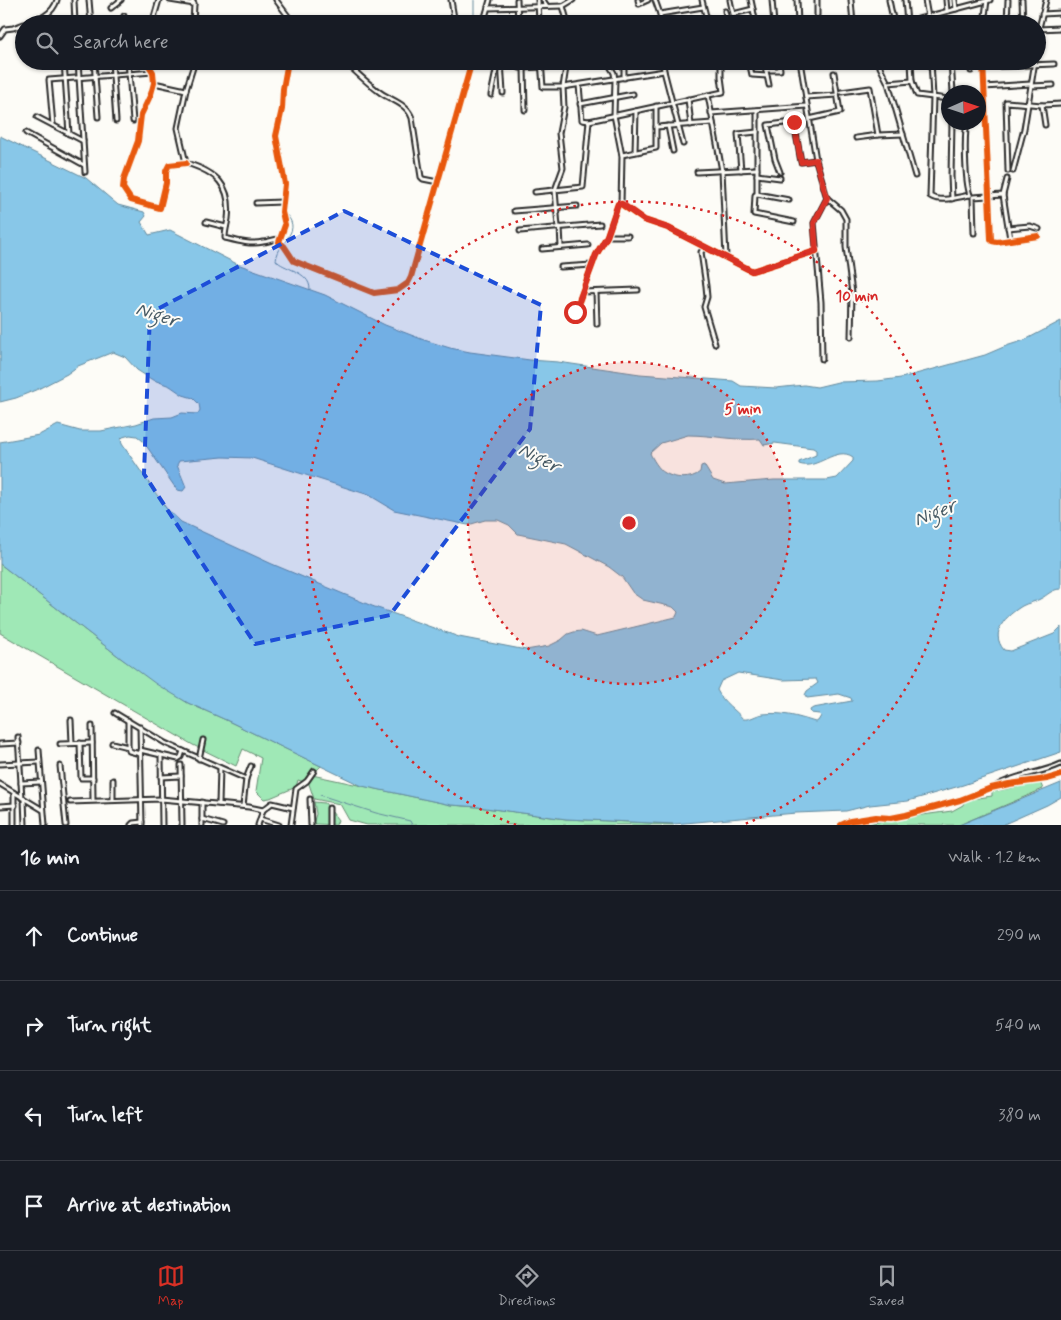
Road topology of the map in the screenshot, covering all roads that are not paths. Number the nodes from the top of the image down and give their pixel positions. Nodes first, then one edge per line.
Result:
1 (57, 0) edge
2 (74, 0) edge
3 (89, 0) edge
4 (122, 0) edge
5 (159, 0) edge
6 (170, 0) edge
7 (276, 0) edge
8 (450, 0) edge
9 (490, 0) edge
10 (517, 0) edge
11 (538, 0) edge
12 (543, 0) edge
13 (573, 0) edge
14 (638, 0) edge
15 (648, 0) edge
16 (655, 0) edge
17 (702, 0) edge
18 (730, 0) edge
19 (752, 0) edge
20 (772, 0) edge
21 (797, 0) edge
22 (817, 0) edge
23 (851, 0) edge
24 (889, 0) edge
25 (905, 0) edge
26 (925, 0) edge
27 (946, 0) edge
28 (955, 0) edge
29 (971, 0) edge
30 (988, 0) edge
31 (1008, 0) edge
32 (1022, 0) edge
33 (1046, 0) edge
34 (193, 2) edge
35 (972, 5) junction
36 (547, 6) junction
37 (563, 6) junction
38 (538, 7) junction
39 (703, 7) junction
40 (111, 8) dead end
41 (488, 8) junction
42 (517, 8) junction
43 (956, 9) junction
44 (753, 10) junction
45 (725, 11) dead end
46 (947, 11) junction
47 (1061, 13) edge
48 (660, 14) joint
49 (1042, 14) joint
50 (46, 15) edge
51 (75, 15) edge
52 (90, 15) edge
53 (155, 15) edge
54 (193, 15) edge
55 (286, 15) edge
56 (453, 15) edge
57 (486, 15) edge
58 (517, 15) edge
59 (538, 15) edge
60 (566, 15) edge
61 (705, 15) edge
62 (726, 15) edge
63 (754, 15) edge
64 (773, 15) edge
65 (798, 15) edge
66 (817, 15) dead end
67 (852, 15) edge
68 (892, 15) edge
69 (906, 15) edge
70 (928, 15) edge
71 (934, 15) edge
72 (986, 15) edge
73 (1007, 15) edge
74 (1023, 15) edge
75 (15, 27) edge
76 (1061, 28) edge
77 (1046, 29) edge
78 (0, 36) edge
79 (1046, 64) edge
80 (1054, 64) dead end
81 (65, 70) edge
82 (79, 70) edge
83 (95, 70) edge
84 (113, 70) edge
85 (129, 70) edge
86 (192, 70) edge
87 (286, 70) edge
88 (354, 70) edge
89 (469, 70) edge
90 (498, 70) edge
91 (501, 70) edge
92 (524, 70) edge
93 (541, 70) edge
94 (566, 70) edge
95 (612, 70) edge
96 (624, 70) edge
97 (721, 70) edge
98 (751, 70) edge
99 (766, 70) joint
100 (780, 70) edge
101 (801, 70) edge
102 (882, 70) edge
103 (911, 70) edge
104 (932, 70) edge
105 (952, 70) edge
106 (983, 70) edge
107 (1034, 70) edge
108 (664, 71) joint
109 (153, 72) joint
110 (834, 73) dead end
111 (129, 74) junction
112 (113, 75) junction
113 (767, 76) junction
114 (95, 77) junction
115 (79, 78) junction
116 (624, 78) junction
117 (66, 79) junction
118 (615, 80) junction
119 (912, 81) junction
120 (154, 82) junction
121 (888, 83) junction
122 (579, 85) junction
123 (769, 85) dead end
124 (953, 85) edge
125 (984, 85) edge
126 (1031, 85) junction
127 (1053, 85) dead end
128 (562, 87) junction
129 (986, 87) edge
130 (186, 90) junction
131 (503, 93) dead end
132 (633, 94) dead end
133 (839, 94) junction
134 (491, 95) dead end
135 (708, 95) junction
136 (805, 97) junction
137 (933, 97) junction
138 (614, 98) junction
139 (941, 98) edge
140 (688, 99) junction
141 (672, 103) junction
142 (1028, 103) junction
143 (580, 104) junction
144 (1061, 104) edge
145 (656, 106) junction
146 (807, 106) junction
147 (1042, 106) junction
148 (525, 110) dead end
149 (636, 110) junction
150 (757, 110) junction
151 (711, 113) junction
152 (614, 115) junction
153 (98, 116) dead end
154 (37, 117) dead end
155 (809, 118) junction
156 (116, 121) dead end
157 (133, 121) dead end
158 (589, 121) junction
159 (713, 123) junction
160 (53, 125) junction
161 (678, 125) junction
162 (691, 125) junction
163 (1045, 125) dead end
164 (668, 126) junction
165 (656, 127) junction
166 (952, 130) edge
167 (967, 130) edge
168 (986, 130) edge
169 (757, 132) junction
170 (26, 133) dead end
171 (69, 134) junction
172 (878, 134) junction
173 (903, 134) junction
174 (856, 138) dead end
175 (83, 141) junction
176 (684, 144) dead end
177 (673, 151) dead end
178 (635, 152) junction
179 (622, 154) junction
180 (816, 160) junction
181 (186, 163) junction
182 (84, 165) junction
183 (757, 169) junction
184 (741, 170) junction
185 (722, 171) junction
186 (85, 172) dead end
187 (696, 172) dead end
188 (780, 172) dead end
189 (757, 175) junction
190 (915, 176) dead end
191 (780, 178) dead end
192 (1007, 179) dead end
193 (438, 182) junction
194 (555, 190) junction
195 (536, 192) dead end
196 (757, 194) junction
197 (1003, 195) junction
198 (972, 196) junction
199 (989, 196) junction
200 (827, 198) junction
201 (952, 198) junction
202 (789, 200) dead end
203 (282, 202) junction
204 (256, 203) dead end
205 (622, 204) junction
206 (577, 206) dead end
207 (556, 208) junction
208 (514, 212) dead end
209 (206, 222) dead end
210 (794, 222) dead end
211 (600, 224) dead end
212 (226, 227) junction
213 (559, 227) junction
214 (1008, 228) junction
215 (1039, 229) dead end
216 (520, 231) dead end
217 (974, 233) dead end
218 (607, 236) junction
219 (628, 236) dead end
220 (1038, 236) dead end
221 (279, 239) junction
222 (1010, 240) junction
223 (588, 245) dead end
224 (705, 247) junction
225 (562, 248) junction
226 (542, 249) dead end
227 (816, 251) junction
228 (726, 257) junction
229 (592, 265) junction
230 (561, 267) dead end
231 (638, 290) dead end
232 (582, 292) junction
233 (596, 292) junction
234 (575, 312) dead end
235 (597, 324) dead end
236 (851, 337) dead end
237 (715, 344) dead end
238 (822, 359) dead end
239 (115, 713) dead end
240 (71, 720) dead end
241 (128, 720) junction
242 (92, 726) dead end
243 (140, 727) junction
244 (18, 737) dead end
245 (203, 740) dead end
246 (19, 743) junction
247 (72, 743) junction
248 (80, 743) junction
249 (92, 743) junction
250 (112, 743) dead end
251 (0, 744) edge
252 (60, 744) dead end
253 (128, 747) junction
254 (39, 750) dead end
255 (183, 751) junction
256 (140, 752) junction
257 (160, 756) junction
258 (200, 759) junction
259 (40, 762) junction
260 (20, 763) junction
261 (0, 764) edge
262 (1061, 764) edge
263 (181, 765) dead end
264 (60, 766) dead end
265 (251, 766) dead end
266 (220, 768) junction
267 (314, 772) dead end
268 (1061, 775) edge
269 (181, 776) junction
270 (161, 777) junction
271 (93, 778) junction
272 (246, 779) junction
273 (113, 780) dead end
274 (42, 782) junction
275 (21, 783) junction
276 (0, 784) edge
277 (991, 788) junction
278 (14, 793) junction
279 (23, 798) junction
280 (141, 799) junction
281 (161, 799) junction
282 (310, 799) dead end
283 (93, 800) junction
284 (114, 800) junction
285 (182, 800) junction
286 (70, 802) dead end
287 (202, 802) junction
288 (219, 804) junction
289 (14, 805) junction
290 (0, 806) edge
291 (243, 806) junction
292 (293, 808) junction
293 (329, 808) dead end
294 (44, 810) junction
295 (263, 810) junction
296 (202, 819) junction
297 (260, 819) junction
298 (142, 823) edge
299 (14, 825) edge
300 (25, 825) edge
301 (45, 825) edge
302 (66, 825) edge
303 (131, 825) edge
304 (162, 825) edge
305 (182, 825) edge
306 (202, 825) edge
307 (222, 825) edge
308 (258, 825) edge
309 (280, 825) edge
310 (291, 825) edge
311 (311, 825) edge
312 (329, 825) edge
313 (841, 825) edge

1 - 50 street
2 - 51 street
3 - 52 street
4 - 40 street
5 - 53 street
6 - 34 street
7 - 55 street
8 - 56 street
9 - 41 street
10 - 42 street
11 - 38 street
12 - 36 street
13 - 37 street
14 - 15 street
16 - 48 street
17 - 39 street
18 - 44 street
19 - 44 street
20 - 64 street
21 - 65 street
22 - 66 street
23 - 67 street
24 - 68 street
25 - 69 street
26 - 70 street
27 - 46 street
28 - 43 street
29 - 35 street
30 - 35 street
30 - 72 street
31 - 73 street
32 - 74 street
33 - 49 street
34 - 54 street
35 - 43 street
36 - 37 street
36 - 38 street
37 - 60 street
38 - 42 street
38 - 59 street
39 - 48 street
39 - 61 street
41 - 42 street
41 - 57 street
42 - 58 street
43 - 46 street
44 - 63 street
45 - 62 street
46 - 71 street
47 - 49 street
75 - 78 street
76 - 77 street
79 - 80 street
81 - 117 street
82 - 115 street
83 - 114 street
84 - 112 street
85 - 111 street
86 - 130 street
87 - 203 street
88 - 193 street
89 - 193 street
90 - 134 street
91 - 131 street
92 - 148 street
93 - 128 street
94 - 128 street
95 - 118 street
96 - 116 street
97 - 135 street
98 - 113 street
99 - 100 street
99 - 113 street
101 - 136 street
102 - 121 street
103 - 119 street
104 - 137 street
105 - 124 street
106 - 125 street
107 - 126 street
108 - 116 street
108 - 141 street
109 - 111 street
109 - 120 street
110 - 133 street
111 - 112 street
111 - 157 street
112 - 114 street
112 - 156 street
113 - 123 street
114 - 115 street
114 - 153 street
115 - 117 street
115 - 175 street
116 - 118 street
117 - 160 street
117 - 171 street
118 - 122 street
118 - 138 street
119 - 121 street
119 - 137 street
120 - 130 street
120 - 181 street
121 - 173 street
122 - 128 street
122 - 143 street
126 - 127 street
126 - 129 street
126 - 142 street
128 - 194 street
130 - 181 street
132 - 138 street
133 - 136 street
133 - 155 street
133 - 172 street
135 - 140 street
135 - 151 street
136 - 146 street
137 - 139 street
137 - 201 street
138 - 143 street
138 - 152 street
140 - 141 street
140 - 162 street
141 - 145 street
141 - 161 street
142 - 142 street
142 - 147 street
143 - 158 street
144 - 147 street
145 - 149 street
145 - 165 street
146 - 150 street
146 - 155 street
147 - 163 street
149 - 152 street
149 - 178 street
150 - 151 street
150 - 169 street
151 - 159 street
152 - 158 street
152 - 179 street
154 - 160 street
155 - 180 street
158 - 194 street
159 - 162 street
159 - 185 street
160 - 171 street
161 - 162 street
161 - 164 street
161 - 176 street
164 - 165 street
164 - 177 street
165 - 178 street
166 - 201 street
167 - 198 street
168 - 199 street
169 - 183 street
169 - 184 street
170 - 182 street
171 - 175 street
172 - 173 street
172 - 174 street
173 - 190 street
175 - 182 street
178 - 179 street
179 - 205 street
180 - 188 street
180 - 200 street
181 - 212 street
182 - 186 street
183 - 184 street
183 - 189 street
184 - 185 street
185 - 187 street
185 - 228 street
189 - 191 street
189 - 196 street
192 - 197 street
193 - 221 street
194 - 195 street
194 - 207 street
196 - 202 street
196 - 210 street
197 - 199 street
197 - 214 street
198 - 199 street
198 - 201 street
198 - 217 street
199 - 222 street
200 - 227 street
200 - 236 street
203 - 204 street
203 - 221 street
205 - 218 street
205 - 224 street
206 - 207 street
207 - 208 street
207 - 213 street
209 - 212 street
211 - 213 street
212 - 221 street
213 - 216 street
213 - 225 street
214 - 215 street
214 - 222 street
218 - 219 street
218 - 229 street
220 - 222 street
223 - 225 street
224 - 228 street
224 - 237 street
225 - 226 street
227 - 228 street
227 - 238 street
229 - 230 street
229 - 232 street
231 - 233 street
232 - 233 street
232 - 234 street
233 - 235 street
239 - 241 street
240 - 247 street
241 - 243 street
241 - 253 street
242 - 249 street
243 - 255 street
243 - 256 street
244 - 246 street
245 - 258 street
246 - 251 street
246 - 260 street
247 - 248 street
247 - 252 street
248 - 249 street
248 - 271 street
249 - 271 street
250 - 253 street
253 - 256 street
254 - 259 street
255 - 257 street
255 - 258 street
256 - 257 street
256 - 280 street
257 - 270 street
258 - 266 street
259 - 260 street
259 - 274 street
260 - 261 street
260 - 275 street
262 - 277 street
263 - 269 street
264 - 302 street
265 - 272 street
266 - 272 street
266 - 288 street
267 - 292 street
268 - 277 street
269 - 270 street
269 - 285 street
270 - 281 street
271 - 283 street
272 - 291 street
273 - 284 street
274 - 275 street
274 - 294 street
275 - 279 street
276 - 278 street
277 - 313 street
278 - 279 street
278 - 289 street
279 - 294 street
279 - 300 street
280 - 281 street
280 - 284 street
280 - 298 street
281 - 285 street
281 - 304 street
282 - 311 street
283 - 284 street
283 - 286 street
285 - 287 street
285 - 305 street
287 - 288 street
287 - 296 street
288 - 291 street
289 - 290 street
289 - 299 street
291 - 295 street
292 - 295 street
292 - 310 street
293 - 312 street
294 - 301 street
295 - 297 street
296 - 306 street
296 - 307 street
297 - 308 street
297 - 309 street
298 - 303 street

